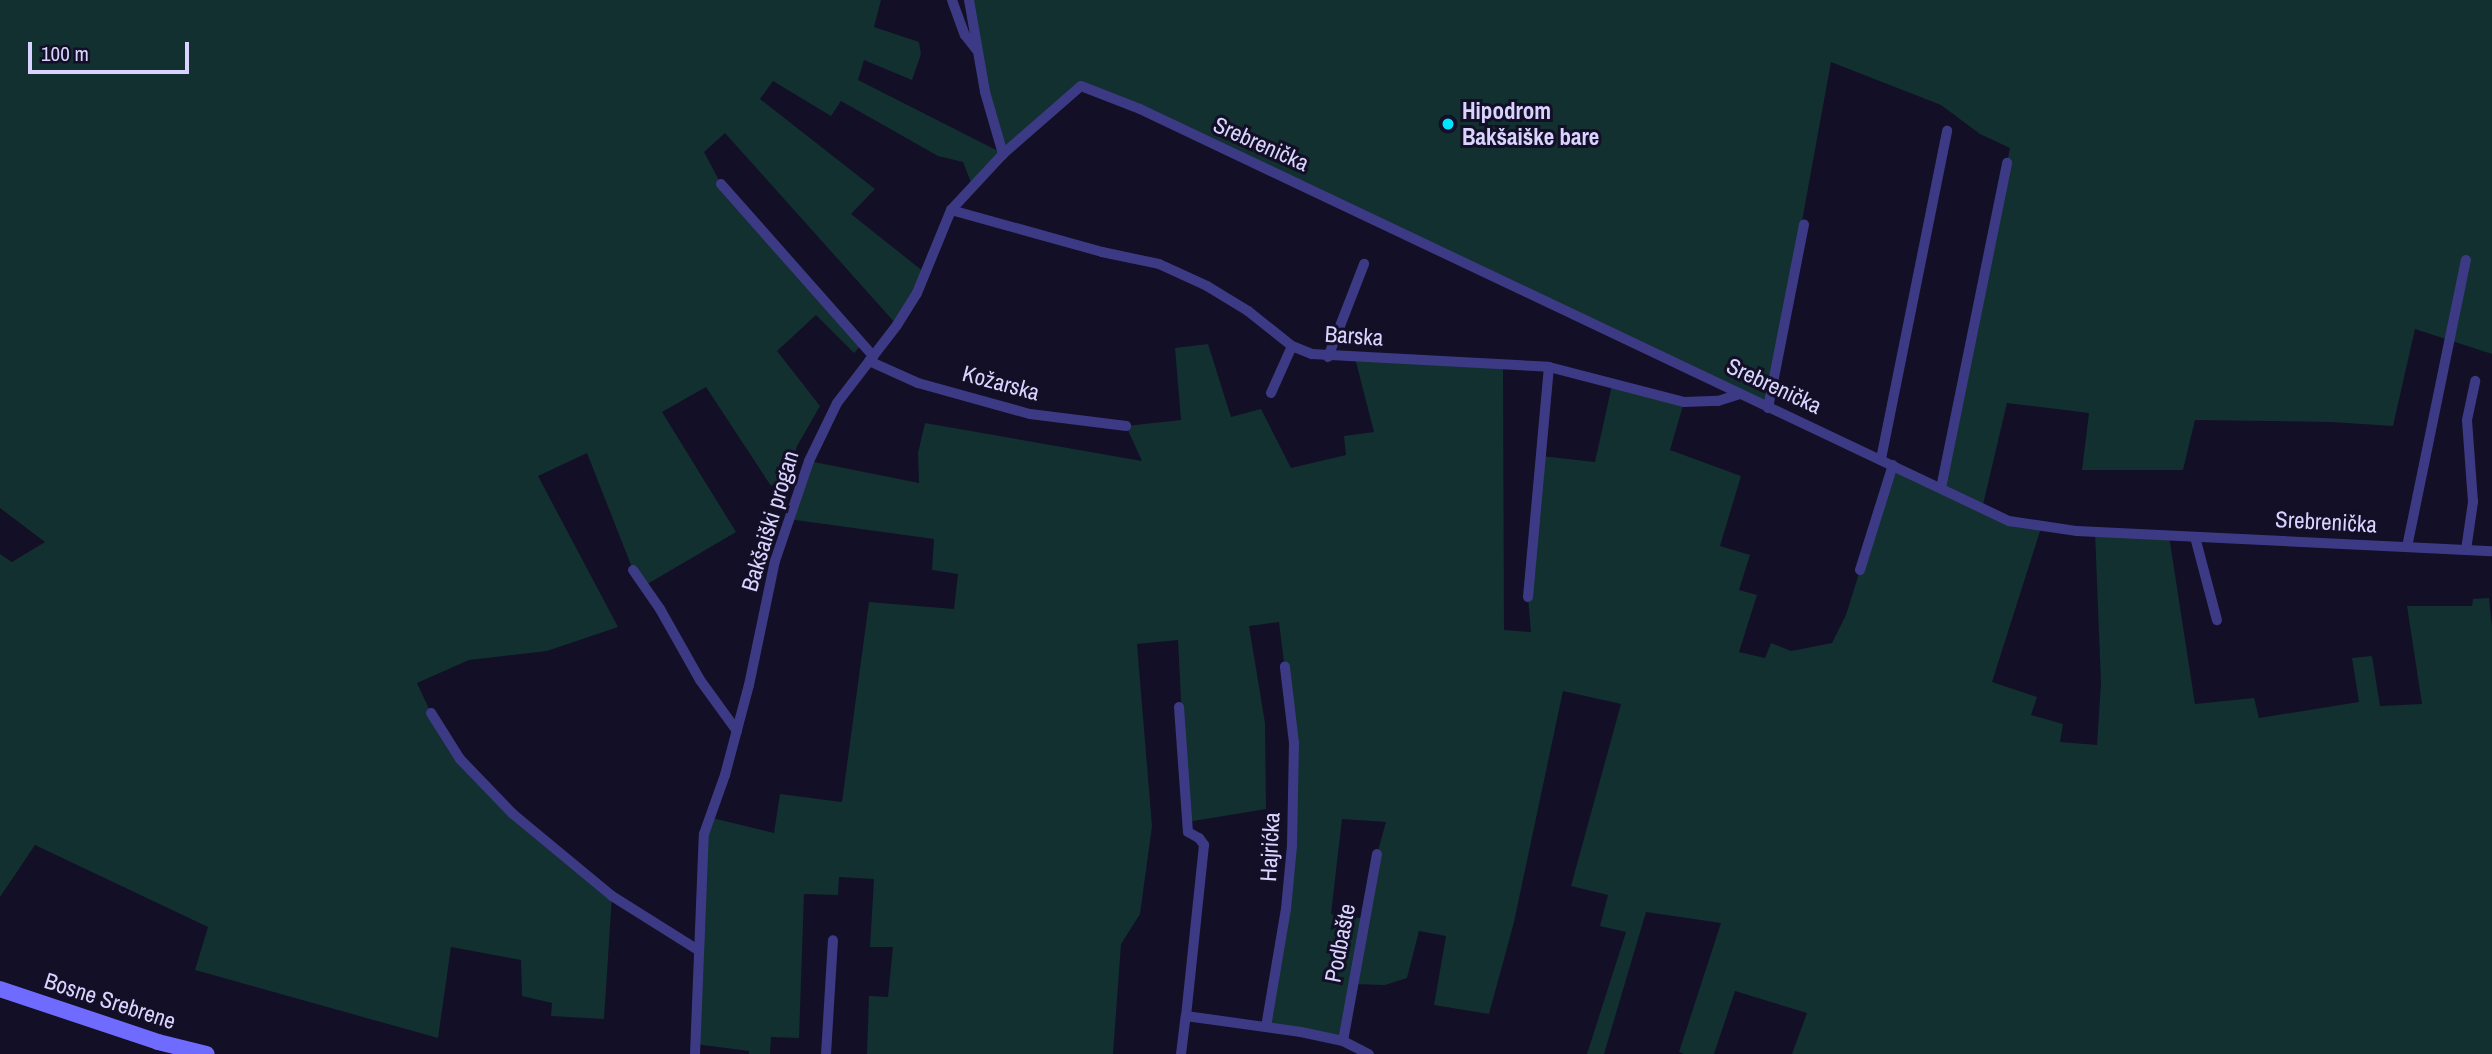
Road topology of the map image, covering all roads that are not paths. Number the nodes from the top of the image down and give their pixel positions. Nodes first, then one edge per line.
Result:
1 (953, 0) edge
2 (969, 0) edge
3 (978, 51) junction
4 (1081, 86) joint
5 (1947, 131) dead end
6 (1003, 154) junction
7 (2007, 163) dead end
8 (721, 184) dead end
9 (951, 210) junction
10 (1804, 224) dead end
11 (2466, 260) dead end
12 (1364, 264) dead end
13 (1292, 346) junction
14 (1328, 357) junction
15 (871, 358) junction
16 (1549, 368) junction
17 (2475, 382) dead end
18 (1272, 393) dead end
19 (1740, 394) junction
20 (1768, 408) junction
21 (1126, 426) dead end
22 (1881, 460) junction
23 (1894, 465) junction
24 (1941, 488) junction
25 (2195, 537) junction
26 (2407, 547) junction
27 (2466, 550) junction
28 (2492, 551) edge
29 (633, 570) dead end
30 (1860, 570) dead end
31 (1528, 597) dead end
32 (2217, 620) dead end
33 (1285, 667) dead end
34 (1180, 707) dead end
35 (431, 713) dead end
36 (737, 731) junction
37 (1377, 854) dead end
38 (833, 940) dead end
39 (698, 950) junction
40 (0, 989) edge
41 (1186, 1016) junction
42 (1265, 1027) junction
43 (1343, 1041) junction
44 (207, 1054) edge
45 (695, 1054) edge
46 (826, 1054) edge
47 (1181, 1054) edge
48 (1368, 1054) edge

1 - 3 street
2 - 3 street
3 - 6 street
4 - 6 street, Bakšaiški progan
4 - 19 street, Srebrenička
5 - 22 street
6 - 9 street, Bakšaiški progan
7 - 24 street
8 - 15 street
9 - 13 street, Barska
9 - 15 street, Bakšaiški progan
10 - 20 street
11 - 26 street
12 - 14 street
13 - 14 street, Barska
13 - 18 street
14 - 16 street, Barska
15 - 21 street, Kožarska
15 - 36 street, Bakšaiški progan
16 - 19 street, Barska
16 - 31 street
17 - 27 street
19 - 20 street, Srebrenička
20 - 22 street, Srebrenička
22 - 23 street, Srebrenička
23 - 24 street, Srebrenička
23 - 30 street
24 - 25 street, Srebrenička
25 - 26 street, Srebrenička
25 - 32 street
26 - 27 street, Srebrenička
27 - 28 street, Srebrenička
29 - 36 street
33 - 42 street, Hajrićka
34 - 41 street
35 - 39 street
36 - 39 street, Bakšaiški progan
37 - 43 street, Podbašte
38 - 46 street
39 - 45 street, Bakšaiški progan
40 - 44 street, Bosne Srebrene
41 - 42 street
41 - 47 street
42 - 43 street
43 - 48 street

